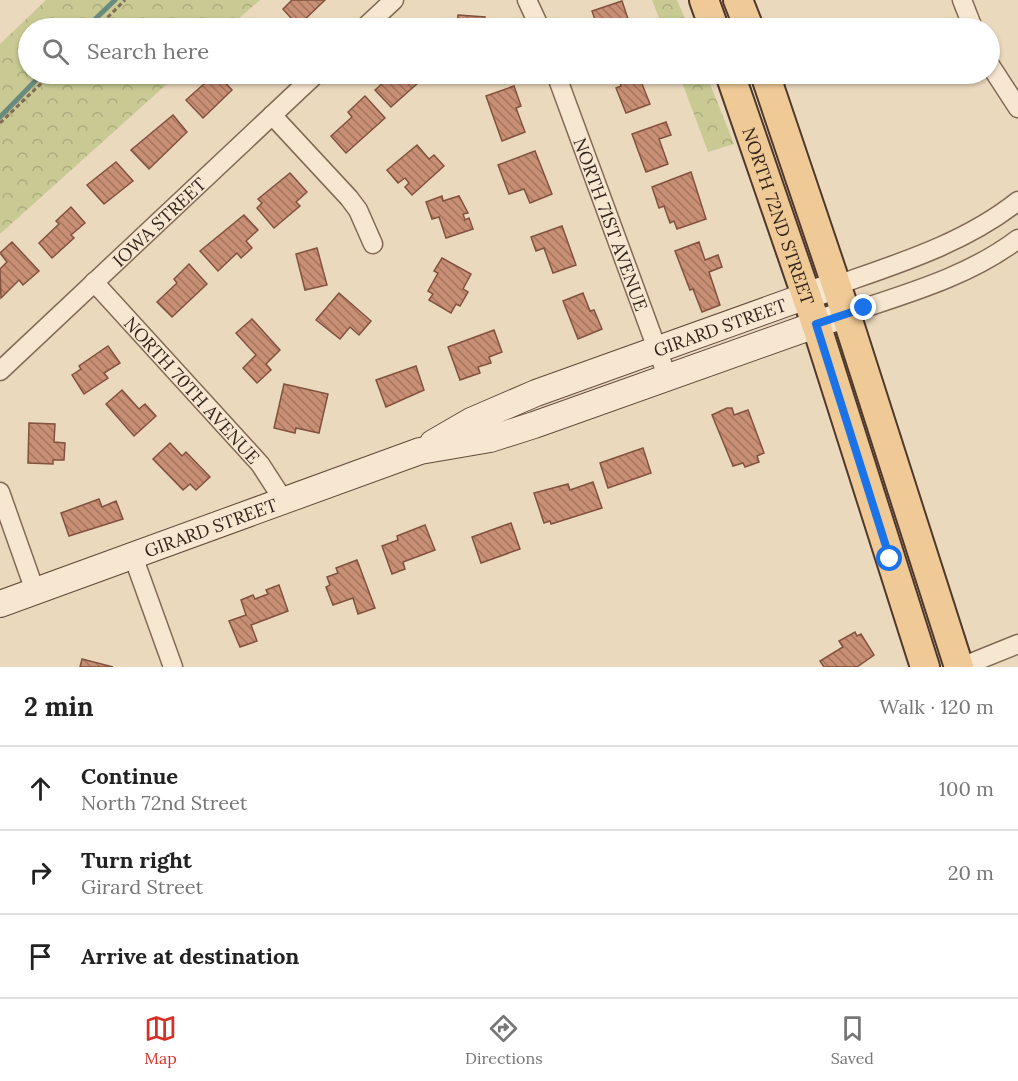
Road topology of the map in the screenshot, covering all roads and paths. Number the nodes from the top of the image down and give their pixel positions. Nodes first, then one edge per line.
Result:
1 (125, 0) edge
2 (394, 0) edge
3 (528, 0) edge
4 (704, 0) edge
5 (738, 0) edge
6 (962, 0) edge
7 (107, 18) edge
8 (375, 18) edge
9 (536, 18) edge
10 (710, 18) edge
11 (745, 18) edge
12 (968, 18) edge
13 (1000, 80) edge
14 (41, 84) edge
15 (305, 84) edge
16 (560, 84) edge
17 (733, 84) edge
18 (768, 84) edge
19 (1018, 108) edge
20 (272, 115) junction
21 (0, 123) edge
22 (1018, 201) edge
23 (1018, 238) edge
24 (373, 244) dead end
25 (94, 282) junction
26 (837, 285) junction
27 (806, 295) junction
28 (846, 314) junction
29 (816, 324) junction
30 (657, 349) junction
31 (0, 371) edge
32 (667, 375) junction
33 (420, 451) junction
34 (0, 492) edge
35 (284, 501) junction
36 (133, 556) junction
37 (35, 591) junction
38 (0, 604) edge
39 (1018, 644) edge
40 (173, 667) edge
41 (925, 667) edge
42 (960, 667) edge

1 - 7 path
2 - 8 street
3 - 9 street
4 - 10 main road
5 - 11 main road
6 - 12 street
13 - 19 street
14 - 21 path
15 - 20 street, IOWA STREET
16 - 30 street, NORTH 71ST AVENUE
17 - 27 main road, NORTH 72ND STREET
18 - 26 main road, NORTH 72ND STREET
20 - 24 street
20 - 25 street, IOWA STREET
22 - 26 street, GIRARD STREET
23 - 28 street, GIRARD STREET
25 - 31 street, IOWA STREET
25 - 35 street, NORTH 70TH AVENUE
26 - 27 street, GIRARD STREET
26 - 28 main road, NORTH 72ND STREET
27 - 29 main road, NORTH 72ND STREET
27 - 30 street, GIRARD STREET
28 - 29 street, GIRARD STREET
28 - 42 main road, NORTH 72ND STREET
29 - 32 street, GIRARD STREET
29 - 41 main road, NORTH 72ND STREET
30 - 32 street, NORTH 71ST AVENUE
30 - 33 street, GIRARD STREET
32 - 33 street, GIRARD STREET
33 - 35 street, GIRARD STREET
34 - 37 street
35 - 36 street, GIRARD STREET
36 - 37 street, GIRARD STREET
36 - 40 street
37 - 38 street, GIRARD STREET
39 - 42 street

